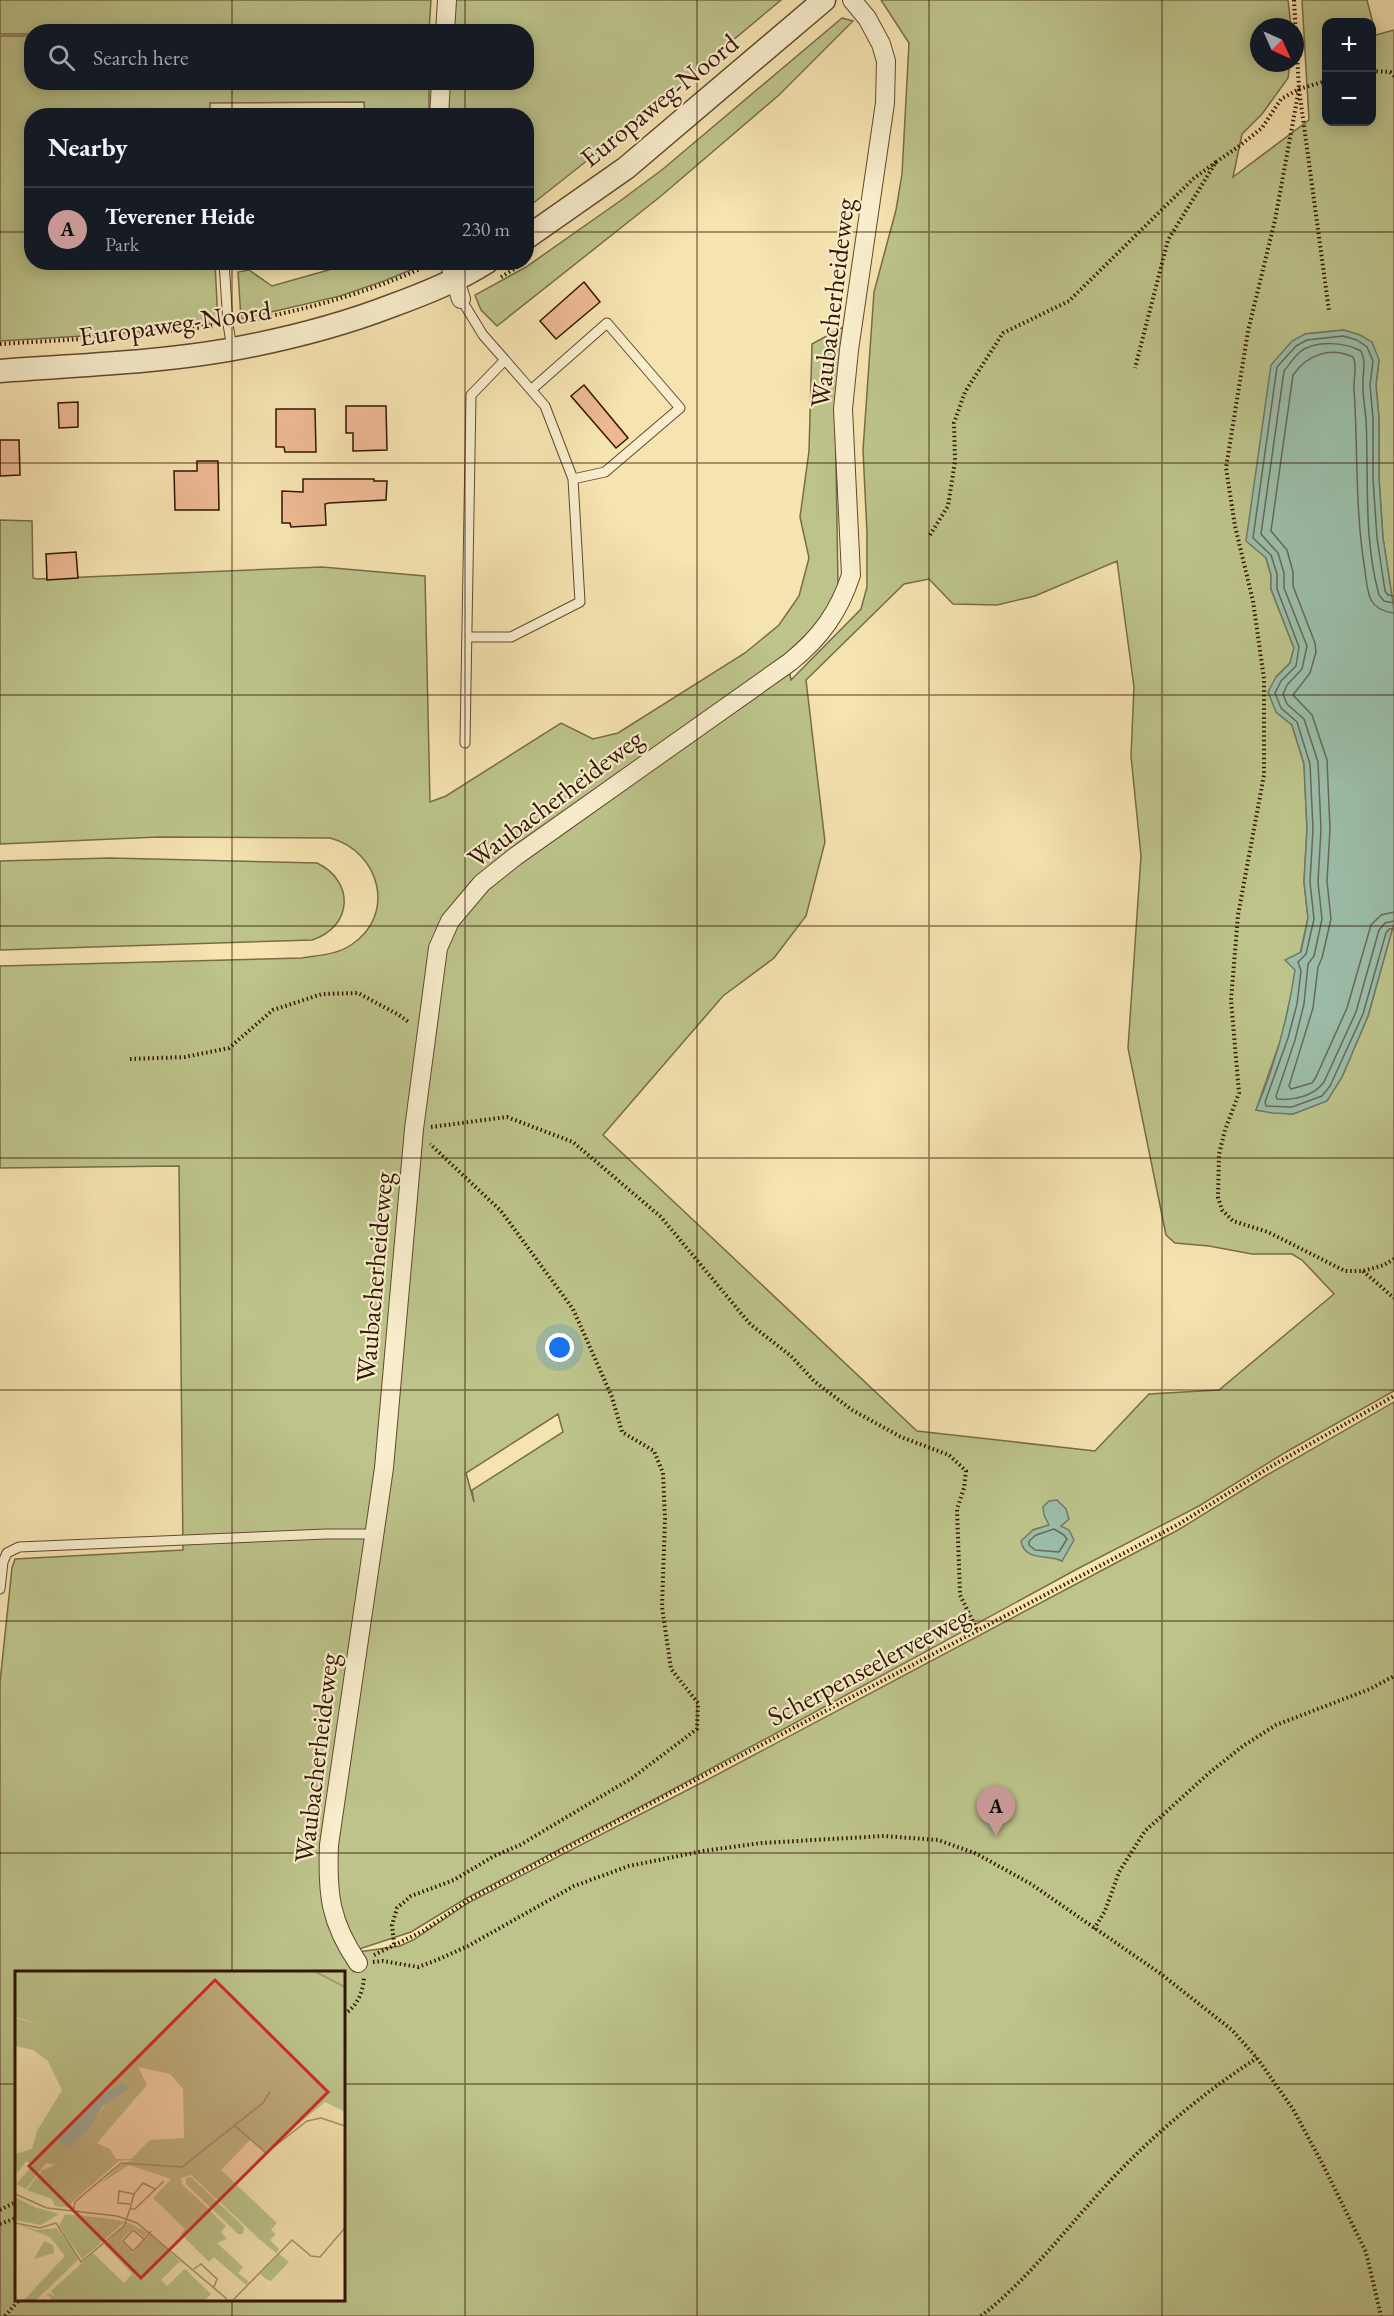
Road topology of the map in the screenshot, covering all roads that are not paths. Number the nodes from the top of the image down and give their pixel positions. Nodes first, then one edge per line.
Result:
1 (447, 0) edge
2 (824, 0) edge
3 (852, 0) edge
4 (446, 24) edge
5 (441, 90) edge
6 (439, 108) edge
7 (534, 232) edge
8 (225, 270) edge
9 (473, 270) edge
10 (455, 280) edge
11 (232, 349) junction
12 (505, 360) junction
13 (0, 371) edge
14 (531, 390) junction
15 (573, 479) junction
16 (467, 637) junction
17 (465, 743) dead end
18 (376, 1534) junction
19 (0, 1589) edge
20 (358, 1963) road end

1 - 4 street
2 - 7 street, Europaweg-Noord
3 - 18 street, Waubacherheideweg
5 - 6 street
8 - 11 lane
9 - 10 street, Europaweg-Noord
10 - 11 street, Europaweg-Noord
10 - 12 lane
11 - 13 street, Europaweg-Noord
12 - 14 lane
12 - 16 lane
14 - 15 lane
14 - 15 lane
15 - 16 lane
16 - 17 lane
18 - 19 lane
18 - 20 street, Waubacherheideweg

